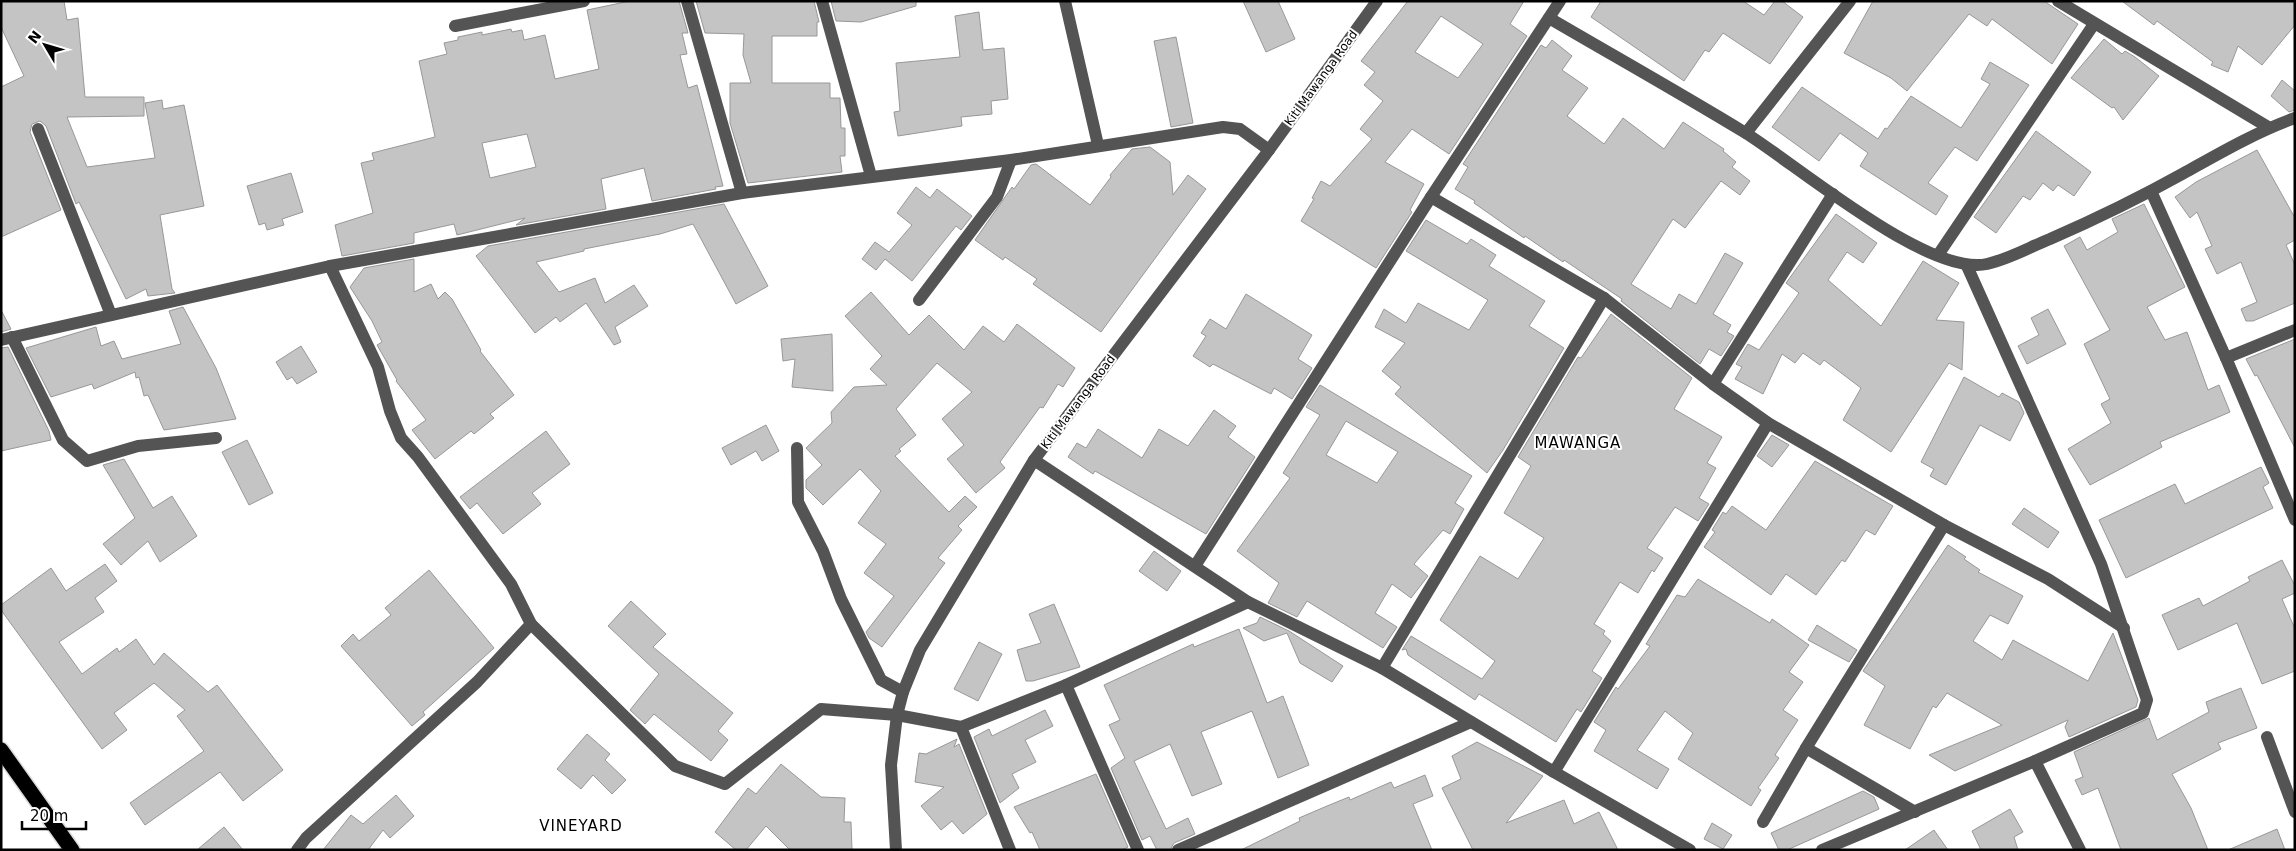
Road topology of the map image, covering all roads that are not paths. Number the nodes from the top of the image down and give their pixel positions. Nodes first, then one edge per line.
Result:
1 (584, 1) edge
2 (686, 1) edge
3 (822, 1) edge
4 (1065, 1) edge
5 (1376, 1) edge
6 (1560, 1) edge
7 (1850, 1) edge
8 (2058, 1) edge
9 (1549, 18) junction
10 (2094, 24) junction
11 (455, 26) dead end
12 (2295, 118) edge
13 (2268, 127) junction
14 (38, 129) dead end
15 (1746, 133) junction
16 (1098, 145) junction
17 (1269, 150) junction
18 (1012, 160) junction
19 (871, 176) junction
20 (2151, 191) junction
21 (742, 193) junction
22 (1833, 194) junction
23 (1432, 197) junction
24 (1938, 256) junction
25 (330, 266) junction
26 (1967, 266) junction
27 (1604, 298) junction
28 (919, 300) dead end
29 (111, 315) junction
30 (2295, 330) edge
31 (7, 338) edge
32 (2226, 358) junction
33 (1713, 384) junction
34 (1768, 424) junction
35 (216, 438) dead end
36 (797, 448) dead end
37 (1034, 460) junction
38 (2295, 520) edge
39 (1944, 525) junction
40 (1195, 566) junction
41 (1248, 602) junction
42 (530, 624) junction
43 (2124, 628) junction
44 (1382, 668) junction
45 (1066, 685) junction
46 (903, 692) junction
47 (897, 715) junction
48 (1471, 722) junction
49 (961, 727) junction
50 (2268, 737) dead end
51 (1806, 748) junction
52 (1, 750) edge
53 (2035, 761) junction
54 (1554, 772) junction
55 (1915, 812) junction
56 (2295, 812) edge
57 (1764, 822) dead end
58 (72, 850) edge
59 (297, 850) edge
60 (896, 850) edge
61 (1010, 850) edge
62 (1138, 850) edge
63 (1178, 850) edge
64 (1690, 850) edge
65 (1822, 850) edge
66 (2080, 850) edge

1 - 11 street
2 - 21 street
3 - 19 street
4 - 16 street
5 - 17 street, Kiti Mawanga Road
6 - 9 street
7 - 15 street
8 - 10 street
9 - 15 street
9 - 23 street
10 - 13 street
10 - 24 street
12 - 13 street
13 - 20 street
14 - 29 street
15 - 22 street
16 - 17 street
16 - 18 street
17 - 37 street, Kiti Mawanga Road
18 - 19 street
18 - 28 street
19 - 21 street
20 - 26 street
20 - 32 street
21 - 25 street
22 - 24 street
22 - 33 street
23 - 27 street
23 - 40 street
24 - 26 street
25 - 29 street
25 - 42 street
26 - 43 street
27 - 33 street
27 - 44 street
29 - 31 street
30 - 32 street
31 - 35 street
32 - 38 street
33 - 34 street
34 - 39 street
34 - 54 street
36 - 46 street
37 - 40 street
37 - 46 street, Kiti Mawanga Road
39 - 43 street
39 - 51 street
40 - 41 street
41 - 44 street
41 - 45 street
42 - 47 street
42 - 59 street
43 - 53 street
44 - 48 street
45 - 49 street
45 - 62 street
46 - 47 street, Kiti Mawanga Road
47 - 49 street
47 - 60 street, Kiti Mawanga Road
48 - 54 street
48 - 63 street
49 - 61 street
50 - 56 street
51 - 55 street
51 - 57 street
52 - 58 highway
53 - 55 street
53 - 66 street
54 - 64 street
55 - 65 street

